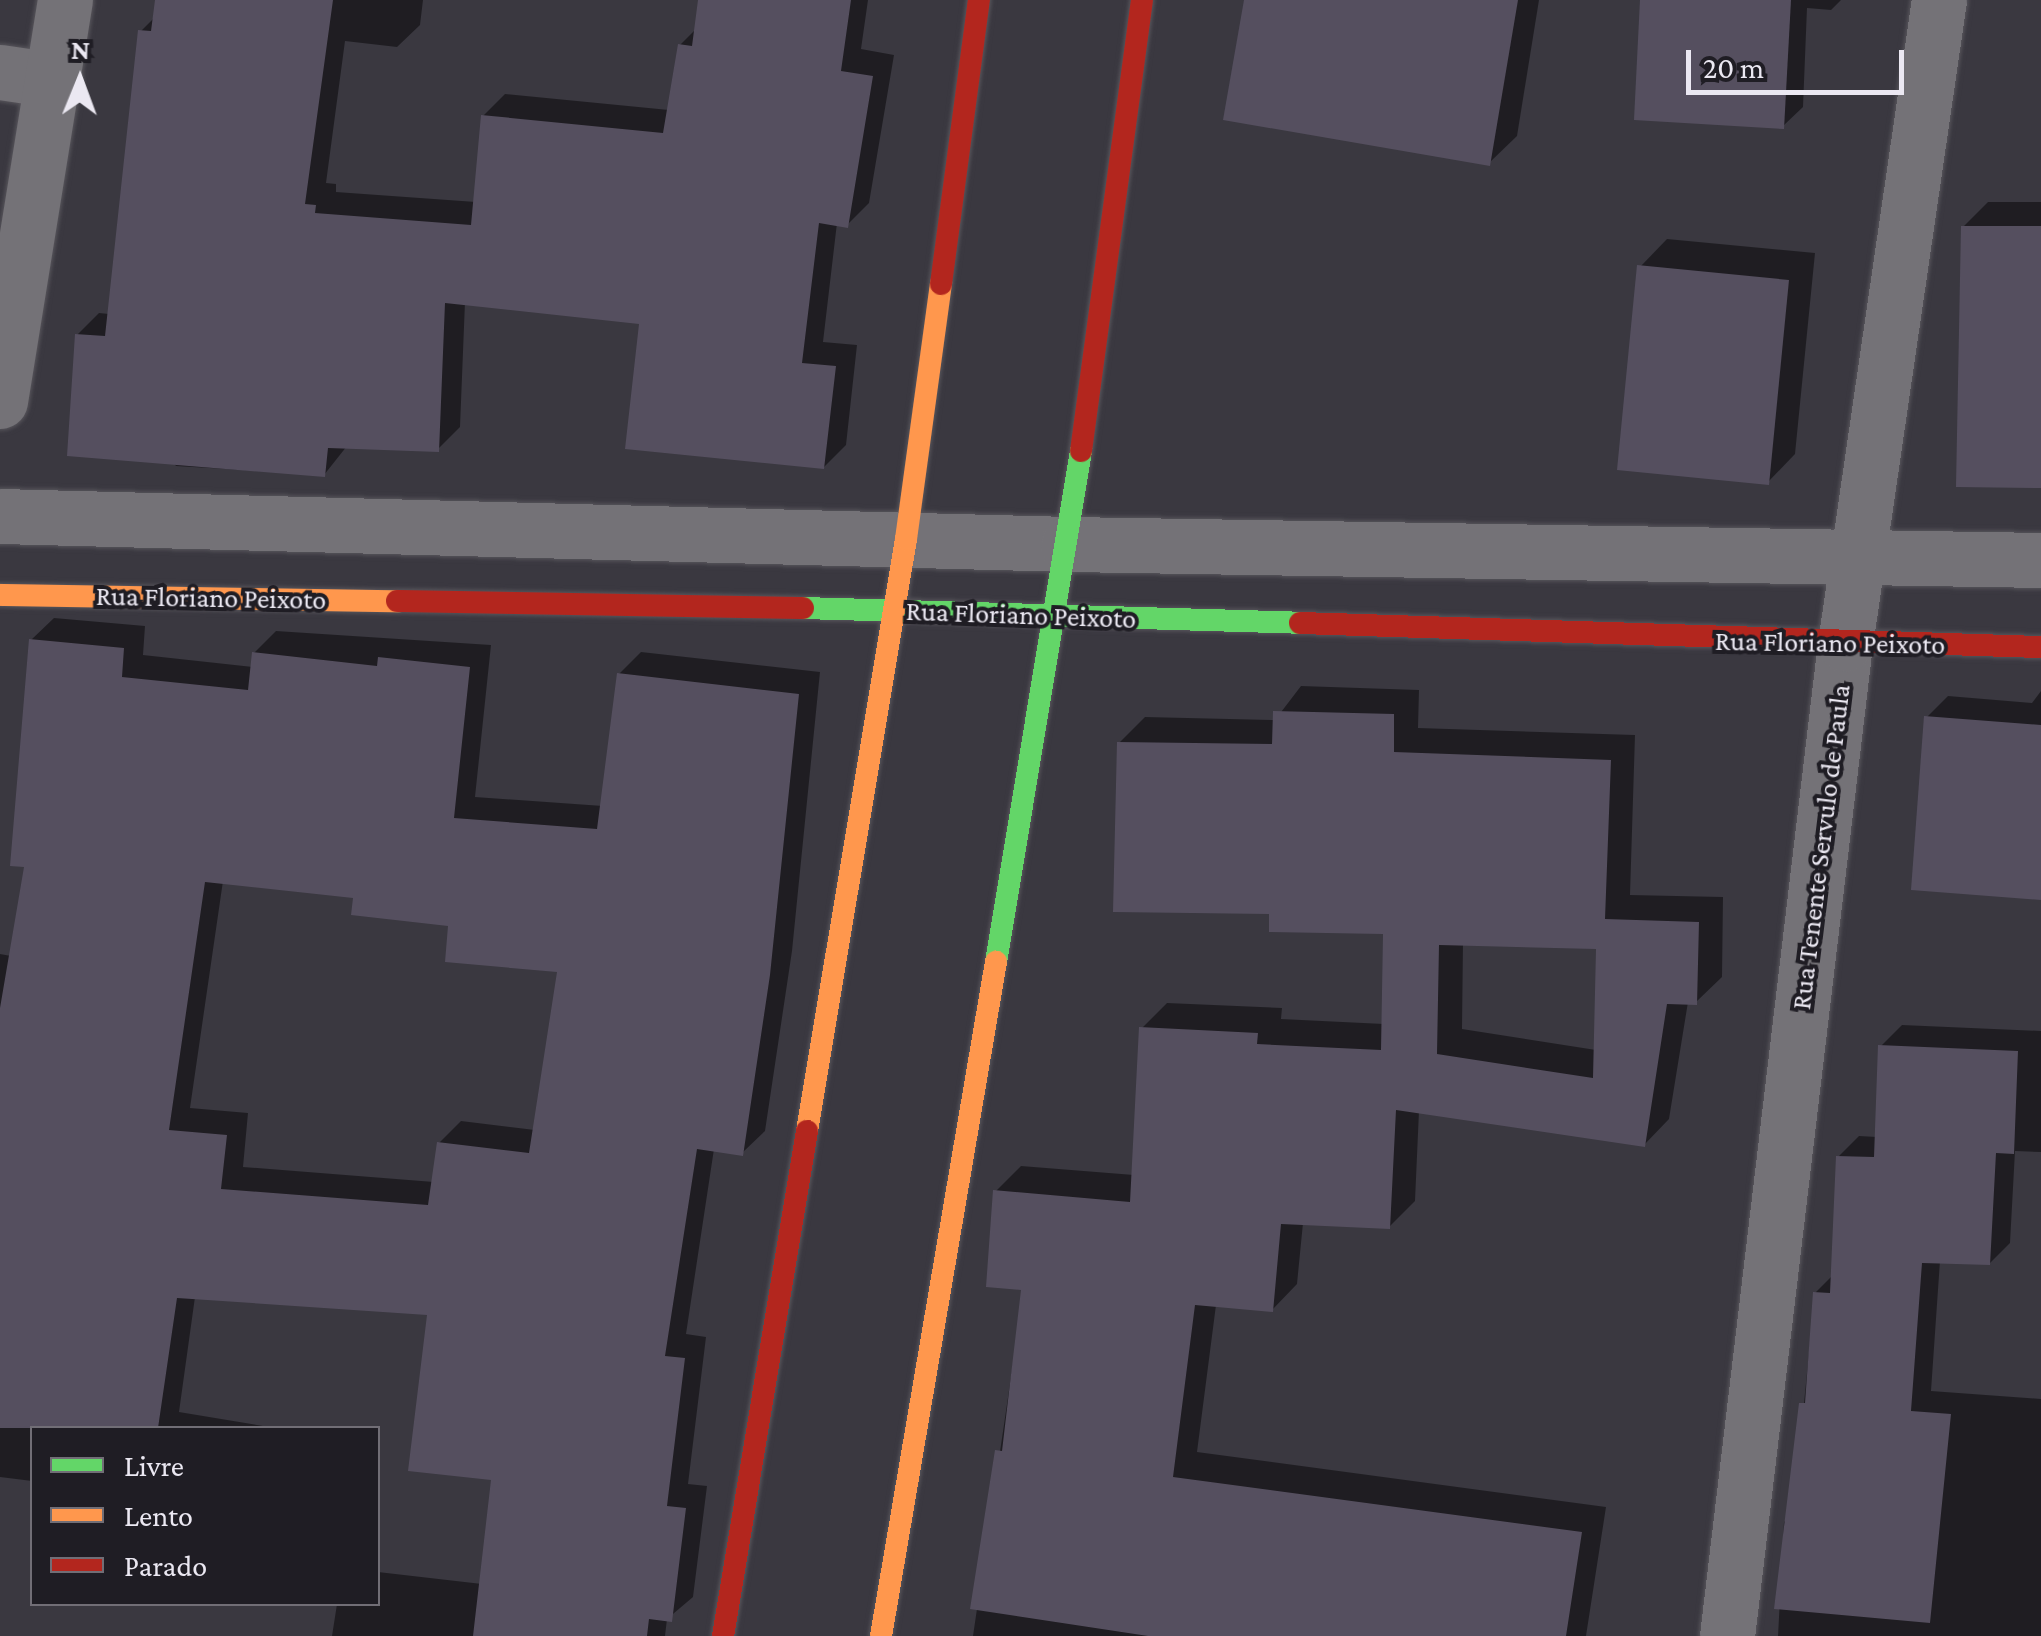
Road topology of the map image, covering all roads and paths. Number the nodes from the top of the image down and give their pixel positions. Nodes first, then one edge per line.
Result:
1 (64, 0) edge
2 (979, 0) edge
3 (1142, 0) edge
4 (1939, 0) edge
5 (0, 72) edge
6 (54, 80) junction
7 (0, 401) edge
8 (0, 516) edge
9 (906, 539) junction
10 (1068, 544) junction
11 (1858, 558) junction
12 (2041, 560) edge
13 (0, 595) edge
14 (889, 610) junction
15 (1055, 617) junction
16 (1844, 644) junction
17 (2041, 647) edge
18 (723, 1636) edge
19 (881, 1636) edge
20 (1727, 1636) edge

1 - 6 street
2 - 9 street
3 - 10 street
4 - 11 street, Rua Tenente Servulo de Paula
5 - 6 street
6 - 7 street
8 - 9 street
9 - 10 street
9 - 14 street
10 - 11 street
10 - 15 street
11 - 12 street
11 - 16 street, Rua Tenente Servulo de Paula
13 - 14 street, Rua Floriano Peixoto
14 - 15 street, Rua Floriano Peixoto
14 - 18 street
15 - 16 street, Rua Floriano Peixoto
15 - 19 street
16 - 17 street, Rua Floriano Peixoto
16 - 20 street, Rua Tenente Servulo de Paula

